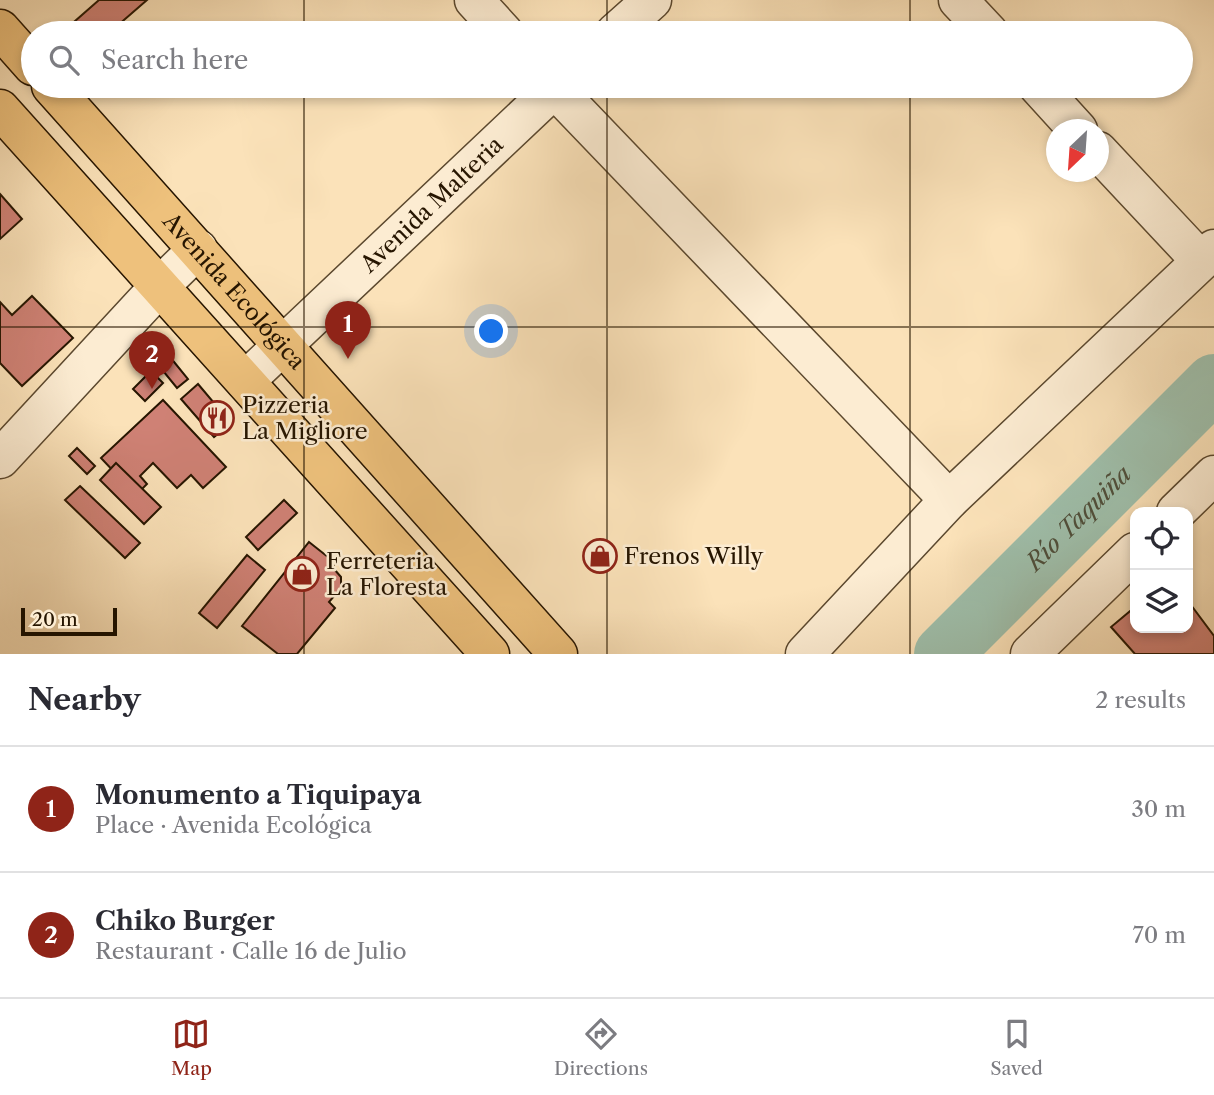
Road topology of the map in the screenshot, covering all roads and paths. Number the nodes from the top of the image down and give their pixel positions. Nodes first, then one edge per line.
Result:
1 (474, 0) edge
2 (652, 0) edge
3 (958, 0) edge
4 (493, 21) edge
5 (628, 21) edge
6 (978, 21) edge
7 (0, 29) edge
8 (21, 53) edge
9 (62, 98) edge
10 (543, 98) edge
11 (565, 98) edge
12 (1049, 98) edge
13 (0, 109) edge
14 (1068, 119) edge
15 (1109, 161) edge
16 (198, 249) junction
17 (1207, 255) edge
18 (160, 286) junction
19 (285, 345) junction
20 (245, 381) junction
21 (0, 459) edge
22 (1214, 475) edge
23 (949, 500) junction
24 (1181, 507) edge
25 (1130, 557) edge
26 (490, 654) edge
27 (558, 654) edge
28 (805, 654) edge
29 (1030, 654) edge

1 - 4 street
2 - 5 street
3 - 6 street
7 - 8 main road
9 - 16 main road, Avenida Ecológica
10 - 19 street, Avenida Malteria
11 - 23 street
12 - 14 street
13 - 18 main road
15 - 17 street
16 - 18 street
16 - 19 main road, Avenida Ecológica
17 - 23 street
18 - 20 main road
18 - 21 street
19 - 20 street, Avenida Malteria
19 - 27 main road, Avenida Ecológica
20 - 26 main road
22 - 24 street
23 - 28 street
25 - 29 street

